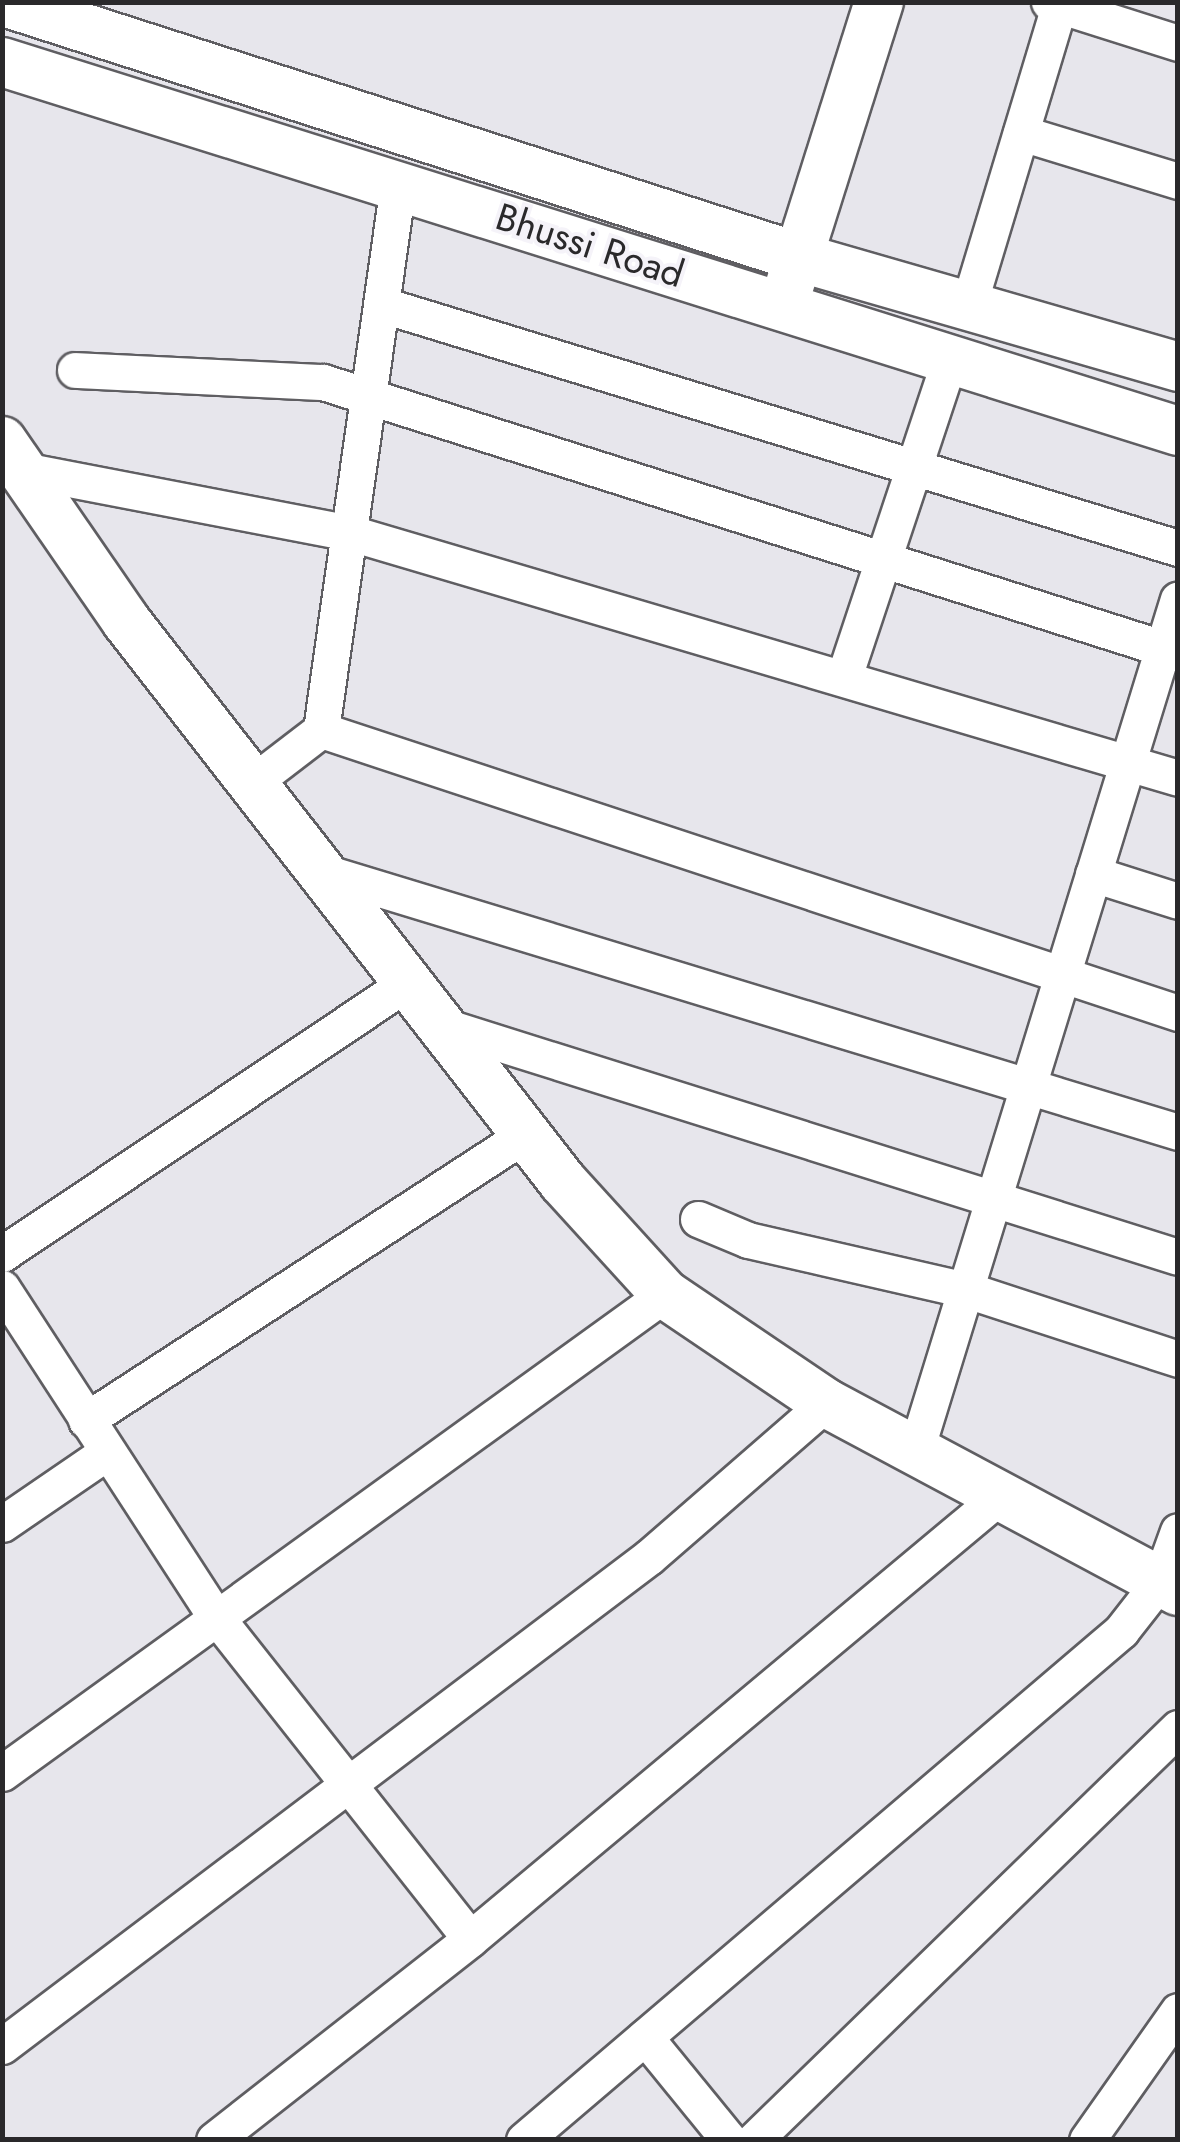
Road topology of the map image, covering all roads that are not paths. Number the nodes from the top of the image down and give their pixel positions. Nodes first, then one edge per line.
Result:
1 (4, 2) edge
2 (879, 2) edge
3 (1056, 4) edge
4 (1178, 43) edge
5 (2, 62) edge
6 (1021, 132) junction
7 (1178, 182) edge
8 (398, 184) junction
9 (798, 257) junction
10 (968, 304) junction
11 (383, 305) junction
12 (783, 307) junction
13 (950, 359) junction
14 (1178, 367) edge
15 (75, 370) dead end
16 (372, 395) junction
17 (1178, 431) edge
18 (13, 456) edge
19 (912, 469) junction
20 (354, 534) junction
21 (1178, 548) edge
22 (882, 559) junction
23 (1178, 598) edge
24 (1170, 651) edge
25 (844, 676) junction
26 (322, 730) junction
27 (1129, 763) junction
28 (1178, 778) edge
29 (252, 783) junction
30 (324, 872) junction
31 (1093, 874) junction
32 (1178, 901) edge
33 (1061, 976) junction
34 (408, 982) junction
35 (1178, 1013) edge
36 (444, 1026) junction
37 (1028, 1086) junction
38 (1178, 1132) edge
39 (526, 1134) junction
40 (994, 1200) junction
41 (698, 1219) dead end
42 (2, 1254) edge
43 (1178, 1257) edge
44 (2, 1288) edge
45 (967, 1290) junction
46 (666, 1294) junction
47 (1178, 1359) edge
48 (826, 1403) junction
49 (86, 1420) junction
50 (916, 1450) junction
51 (107, 1452) junction
52 (1000, 1496) junction
53 (2, 1524) edge
54 (1178, 1531) edge
55 (1168, 1586) edge
56 (212, 1613) junction
57 (1178, 1728) edge
58 (2, 1773) edge
59 (348, 1786) junction
60 (470, 1938) junction
61 (1178, 2011) edge
62 (645, 2038) junction
63 (2, 2046) edge
64 (214, 2140) edge
65 (524, 2140) edge
66 (729, 2140) edge
67 (754, 2140) edge
68 (1086, 2140) edge

1 - 9 main road, Bhussi Road
2 - 9 main road
3 - 4 street
3 - 6 street
5 - 8 main road, Bhussi Road
6 - 7 street
6 - 10 street
8 - 11 street
8 - 12 main road, Bhussi Road
9 - 10 main road, Bhussi Road
9 - 12 main road
10 - 14 main road, Bhussi Road
11 - 16 street
11 - 19 street
12 - 13 main road, Bhussi Road
13 - 17 main road, Bhussi Road
13 - 19 street
15 - 16 street
16 - 20 street
16 - 22 street
18 - 20 street
18 - 29 main road
19 - 21 street
19 - 22 street
20 - 25 street
20 - 26 street
22 - 24 street
22 - 25 street
23 - 24 street
24 - 27 street
25 - 27 street
26 - 29 street
26 - 33 street
27 - 28 street
27 - 31 street
29 - 30 main road
30 - 34 main road
30 - 37 street
31 - 32 street
31 - 33 street
33 - 35 street
33 - 37 street
34 - 36 main road
34 - 42 street
36 - 39 main road
36 - 40 street
37 - 38 street
37 - 40 street
39 - 46 main road
39 - 49 street
40 - 43 street
40 - 45 street
41 - 45 street
44 - 49 street
45 - 47 street
45 - 50 street
46 - 48 main road
46 - 56 street
48 - 50 main road
48 - 59 street
49 - 51 street
50 - 52 main road
51 - 53 street
51 - 56 street
52 - 55 main road
52 - 60 street
54 - 55 street
55 - 62 street
56 - 58 street
56 - 59 street
57 - 67 street
59 - 60 street
59 - 63 street
60 - 64 street
61 - 68 street
62 - 65 street
62 - 66 street

